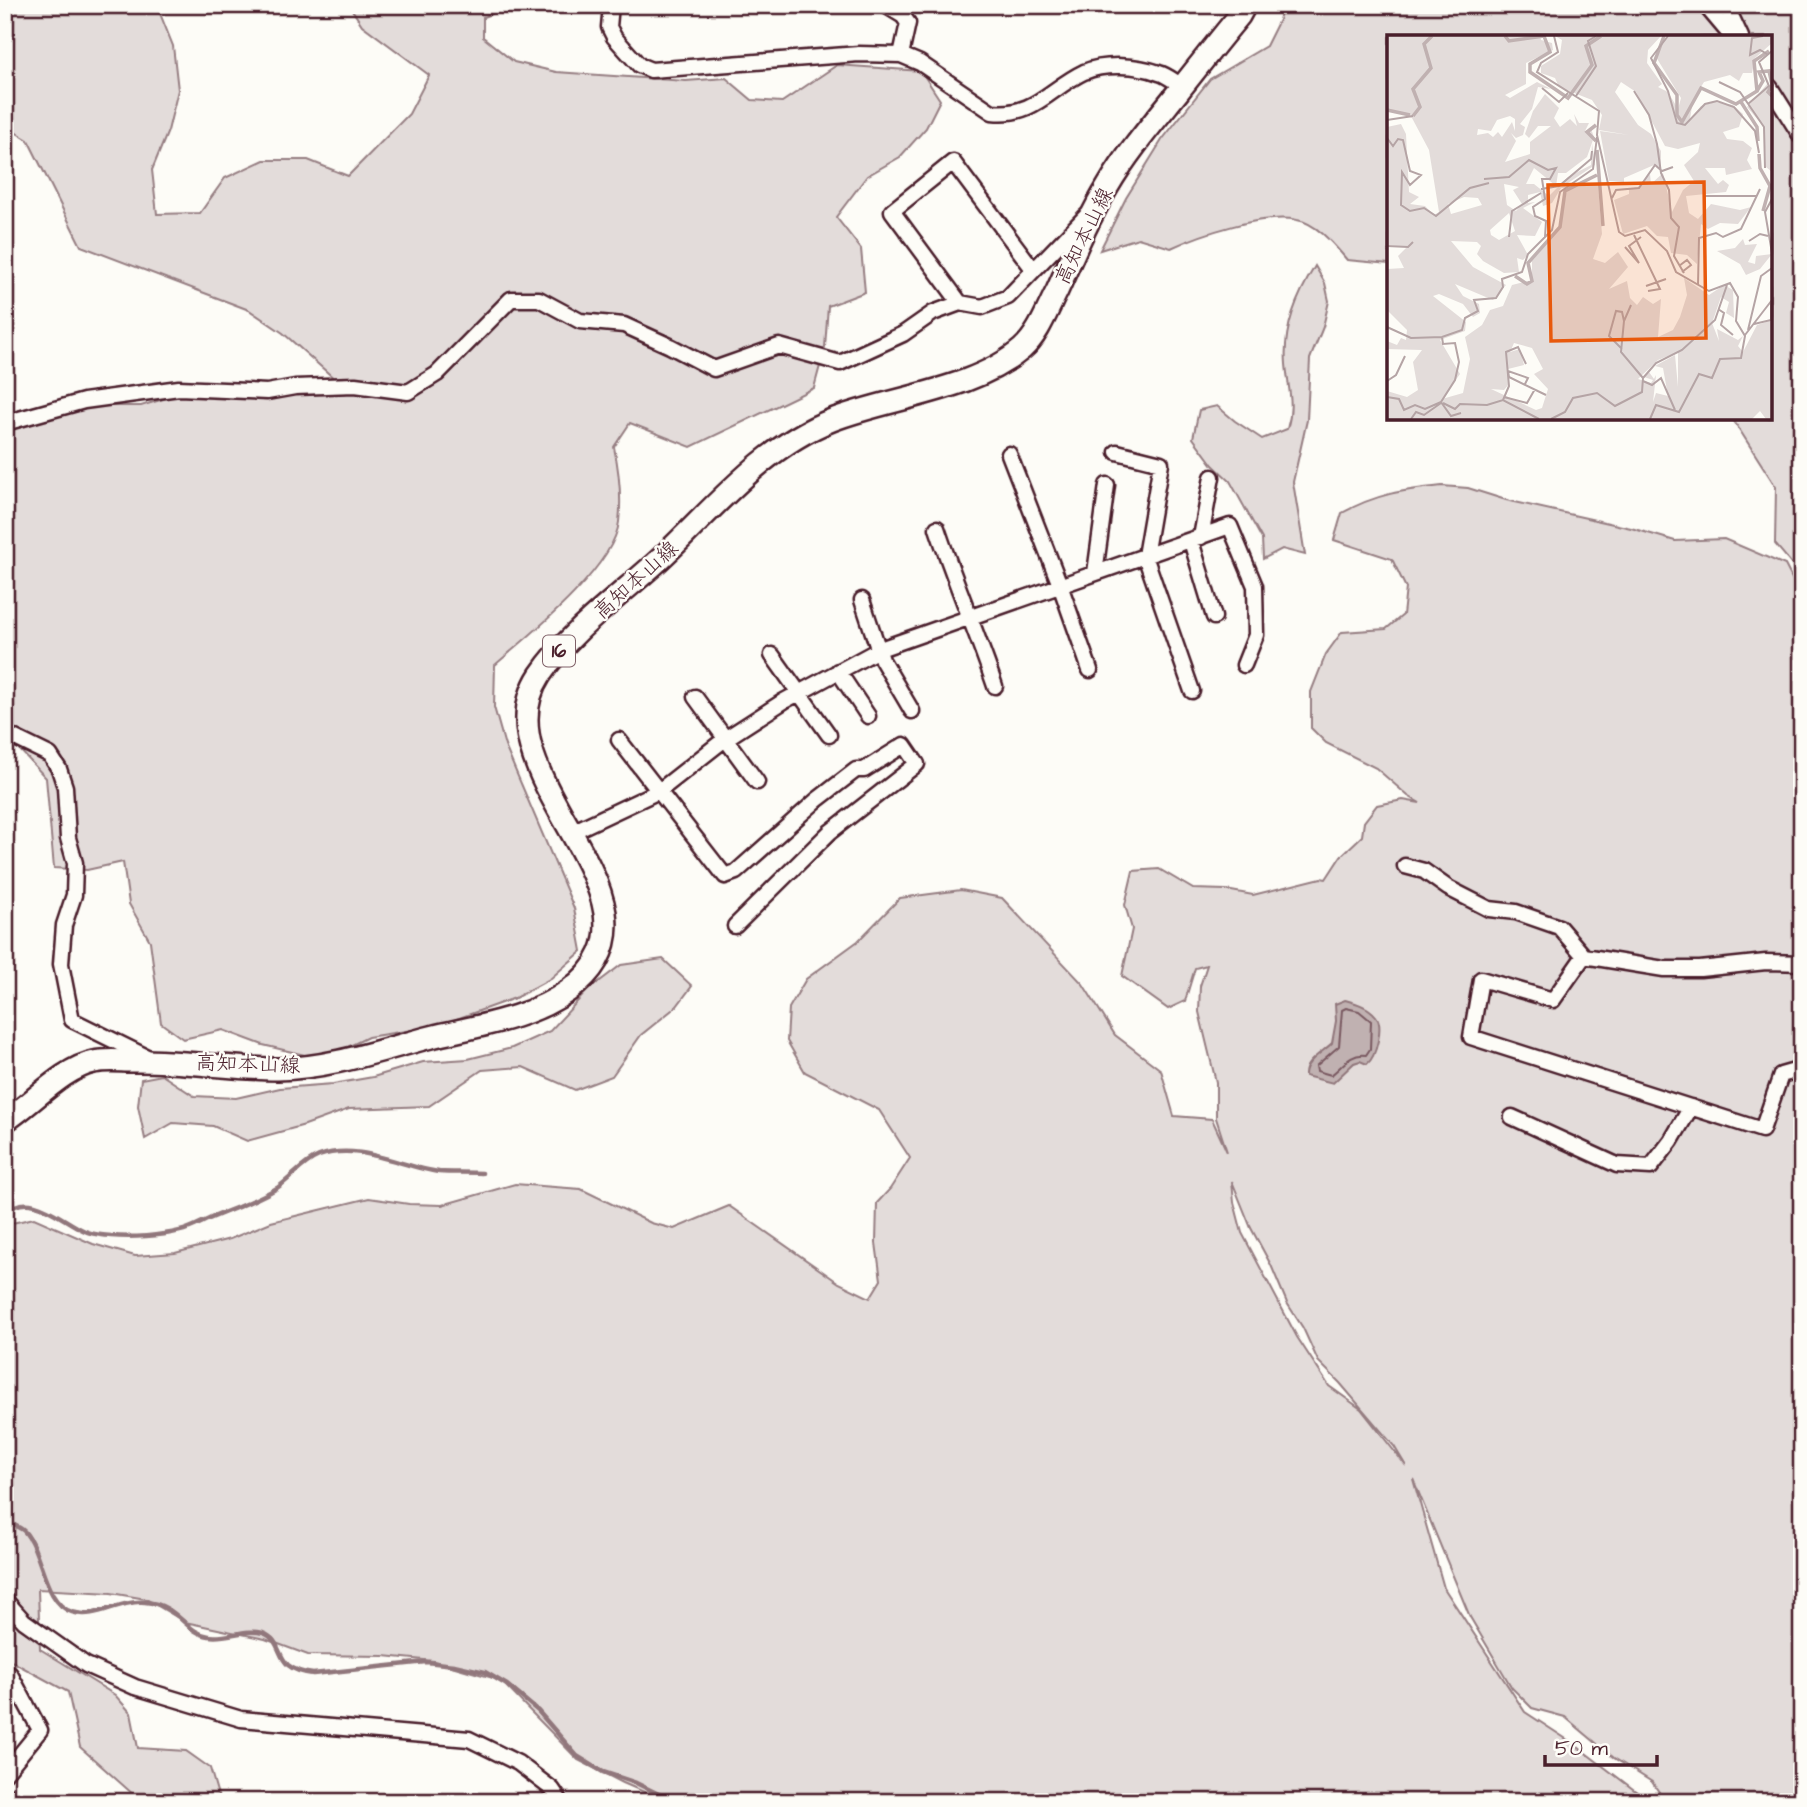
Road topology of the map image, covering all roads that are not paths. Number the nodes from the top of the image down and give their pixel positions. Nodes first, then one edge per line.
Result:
1 (611, 5) edge
2 (886, 5) edge
3 (1245, 5) edge
4 (1705, 5) edge
5 (1726, 5) edge
6 (1730, 35) edge
7 (1740, 35) edge
8 (901, 55) junction
9 (1182, 86) junction
10 (1772, 90) edge
11 (1802, 138) edge
12 (1097, 206) junction
13 (1033, 269) junction
14 (960, 303) junction
15 (5, 423) edge
16 (1117, 452) dead end
17 (1009, 454) dead end
18 (1212, 477) dead end
19 (1107, 485) dead end
20 (937, 528) dead end
21 (1196, 539) junction
22 (1145, 556) junction
23 (1095, 573) junction
24 (1060, 585) junction
25 (862, 600) dead end
26 (968, 616) junction
27 (1214, 617) dead end
28 (880, 649) junction
29 (772, 655) dead end
30 (1244, 665) dead end
31 (1090, 670) dead end
32 (838, 671) junction
33 (995, 687) dead end
34 (1192, 691) dead end
35 (797, 692) junction
36 (695, 697) dead end
37 (912, 711) dead end
38 (868, 716) dead end
39 (5, 733) edge
40 (829, 735) dead end
41 (725, 739) junction
42 (619, 740) dead end
43 (757, 782) dead end
44 (659, 791) junction
45 (572, 832) junction
46 (1405, 866) dead end
47 (735, 926) dead end
48 (1584, 956) junction
49 (1802, 962) edge
50 (156, 1061) junction
51 (1802, 1069) edge
52 (1691, 1107) junction
53 (1512, 1116) dead end
54 (5, 1121) edge
55 (5, 1600) edge
56 (5, 1672) edge
57 (5, 1773) edge
58 (5, 1793) edge
59 (7, 1802) edge
60 (561, 1802) edge

1 - 8 street
2 - 8 street
3 - 9 main road, 高知本山線 / 16
4 - 6 street
5 - 7 street
8 - 9 street
9 - 12 main road, 高知本山線 / 16
10 - 11 street
12 - 13 street
12 - 45 main road, 高知本山線 / 16
13 - 14 street
13 - 14 street
14 - 15 street
16 - 22 street
17 - 24 street
18 - 21 street
19 - 23 street
20 - 26 street
21 - 22 street
21 - 27 street
21 - 30 street
22 - 23 street
22 - 34 street
23 - 24 street
24 - 26 street
24 - 31 street
25 - 28 street
26 - 28 street
26 - 33 street
28 - 32 street
28 - 37 street
29 - 35 street
32 - 35 street
32 - 38 street
35 - 40 street
35 - 41 street
36 - 41 street
39 - 50 street
41 - 43 street
41 - 44 street
42 - 44 street
44 - 45 street
44 - 47 street
45 - 50 main road, 高知本山線 / 16
46 - 48 street
48 - 49 street
48 - 52 street
50 - 54 main road, 高知本山線 / 16
51 - 52 street
52 - 53 street
55 - 60 street
56 - 57 street
58 - 59 street

